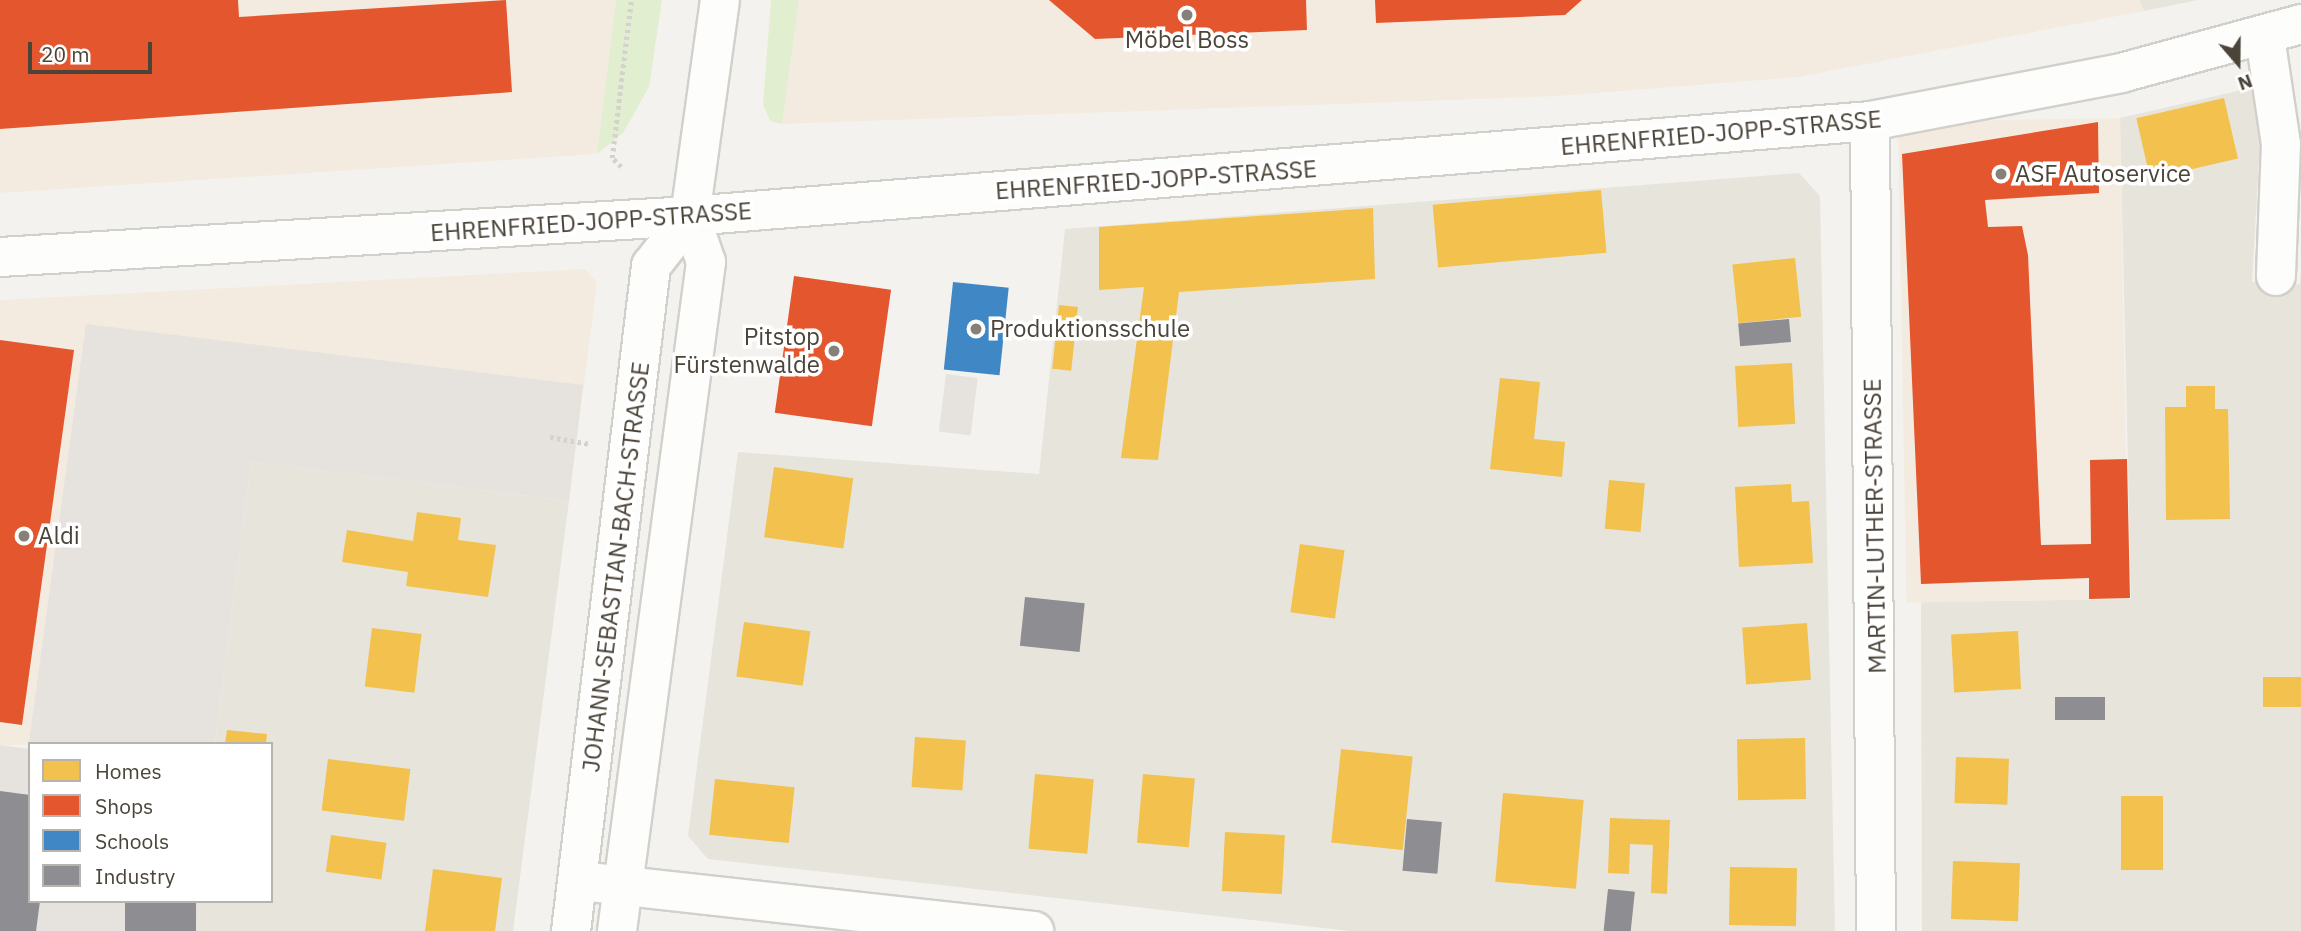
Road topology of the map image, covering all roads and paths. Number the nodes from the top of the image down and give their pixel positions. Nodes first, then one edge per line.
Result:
1 (631, 0) edge
2 (720, 0) edge
3 (2301, 24) edge
4 (2265, 37) junction
5 (1870, 121) junction
6 (621, 167) dead end
7 (690, 216) junction
8 (0, 257) edge
9 (2276, 276) dead end
10 (550, 437) dead end
11 (594, 444) dead end
12 (578, 880) junction
13 (623, 886) junction
14 (571, 931) edge
15 (617, 931) edge
16 (1034, 931) edge
17 (1876, 931) edge

1 - 6 path
2 - 7 street, JOHANN-SEBASTIAN-BACH-STRASSE
3 - 4 street, EHRENFRIED-JOPP-STRASSE
4 - 5 street, EHRENFRIED-JOPP-STRASSE
4 - 9 street
5 - 7 street, EHRENFRIED-JOPP-STRASSE
5 - 17 street, MARTIN-LUTHER-STRASSE
7 - 8 street, EHRENFRIED-JOPP-STRASSE
7 - 12 street, JOHANN-SEBASTIAN-BACH-STRASSE
7 - 13 street, JOHANN-SEBASTIAN-BACH-STRASSE
10 - 11 path
12 - 13 street
12 - 14 street, JOHANN-SEBASTIAN-BACH-STRASSE
13 - 15 street, JOHANN-SEBASTIAN-BACH-STRASSE
13 - 16 street

